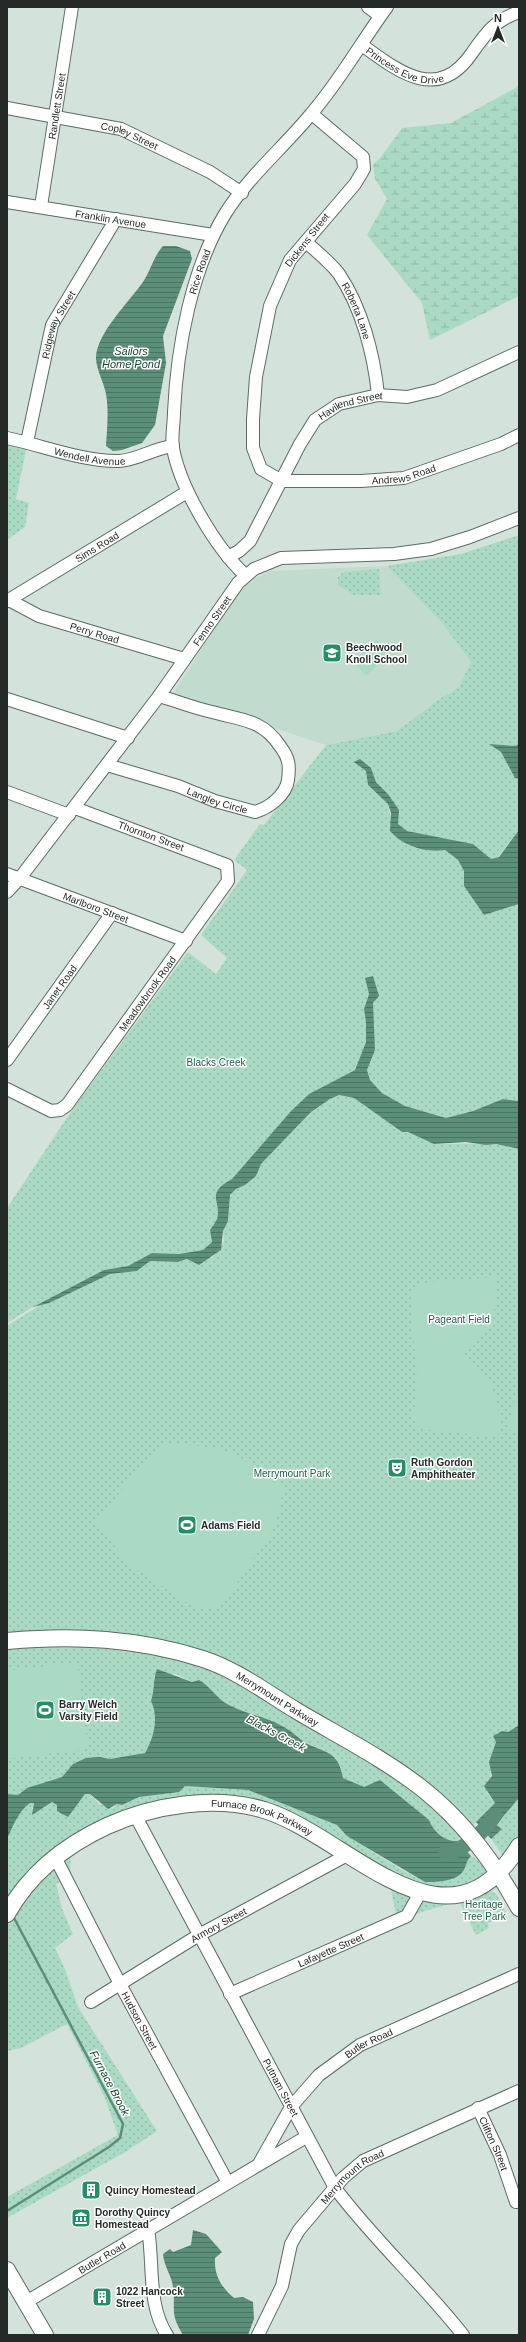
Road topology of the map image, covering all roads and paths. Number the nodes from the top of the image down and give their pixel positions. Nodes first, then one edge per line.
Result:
1 (72, 7) edge
2 (368, 7) edge
3 (384, 12) edge
4 (519, 12) edge
5 (362, 45) junction
6 (7, 108) edge
7 (312, 114) junction
8 (57, 116) junction
9 (242, 193) junction
10 (7, 202) edge
11 (42, 206) junction
12 (116, 219) junction
13 (214, 235) junction
14 (306, 242) junction
15 (519, 352) edge
16 (378, 395) junction
17 (519, 435) edge
18 (7, 438) edge
19 (27, 442) junction
20 (173, 446) junction
21 (282, 481) junction
22 (187, 492) junction
23 (519, 518) edge
24 (228, 557) junction
25 (246, 575) junction
26 (8, 600) edge
27 (184, 659) junction
28 (159, 696) junction
29 (7, 699) edge
30 (128, 738) junction
31 (107, 765) junction
32 (7, 792) edge
33 (72, 811) junction
34 (227, 865) joint
35 (7, 874) edge
36 (20, 878) junction
37 (7, 892) edge
38 (112, 913) junction
39 (186, 940) junction
40 (7, 1060) edge
41 (7, 1089) edge
42 (7, 1641) edge
43 (135, 1815) junction
44 (519, 1846) edge
45 (349, 1854) junction
46 (55, 1857) junction
47 (494, 1867) junction
48 (420, 1893) junction
49 (519, 1908) edge
50 (7, 1914) edge
51 (199, 1935) junction
52 (519, 1974) edge
53 (120, 1984) junction
54 (230, 1994) junction
55 (91, 2002) dead end
56 (519, 2091) edge
57 (291, 2107) junction
58 (478, 2108) junction
59 (306, 2137) junction
60 (260, 2162) junction
61 (227, 2181) junction
62 (335, 2188) junction
63 (516, 2202) dead end
64 (148, 2229) junction
65 (7, 2270) edge
66 (26, 2302) junction
67 (45, 2335) edge
68 (167, 2335) edge
69 (258, 2335) edge
70 (463, 2335) edge

1 - 8 street, Randlett Street
2 - 3 street
3 - 5 street, Rice Road
4 - 5 street, Princess Eve Drive
5 - 7 street, Rice Road
6 - 8 street, Copley Street
7 - 9 street, Rice Road
7 - 14 street, Dickens Street
8 - 9 street, Copley Street
8 - 11 street, Randlett Street
9 - 13 street, Rice Road
10 - 11 street, Franklin Avenue
11 - 12 street, Franklin Avenue
12 - 13 street, Franklin Avenue
12 - 19 street, Ridgeway Street
13 - 20 street, Rice Road
14 - 16 street, Roberta Lane
14 - 21 street, Dickens Street
15 - 16 street, Havilend Street
16 - 21 street, Havilend Street
17 - 21 street, Andrews Road
18 - 19 street, Wendell Avenue
19 - 20 street, Wendell Avenue
20 - 22 street, Rice Road
21 - 24 street, Havilend Street
22 - 24 street, Rice Road
22 - 26 street, Sims Road
23 - 25 street, Fenno Street
24 - 25 street, Rice Road
25 - 27 street, Fenno Street
26 - 27 street, Perry Road
27 - 28 street, Fenno Street
28 - 30 street, Fenno Street
28 - 31 street, Langley Circle
29 - 30 street
30 - 31 street, Fenno Street
31 - 33 street, Fenno Street
32 - 33 street, Thornton Street
33 - 34 street, Thornton Street
33 - 36 street, Fenno Street
34 - 39 street, Meadowbrook Road
35 - 36 street, Marlboro Street
36 - 37 street, Fenno Street
36 - 38 street, Marlboro Street
38 - 39 street, Marlboro Street
38 - 40 street, Janet Road
39 - 41 street, Meadowbrook Road
42 - 47 main road, Merrymount Parkway
43 - 45 main road, Furnace Brook Parkway
43 - 46 main road, Furnace Brook Parkway
43 - 51 street, Putnam Street
44 - 47 main road, Furnace Brook Parkway
45 - 48 main road, Furnace Brook Parkway
45 - 51 street, Armory Street
46 - 50 main road, Furnace Brook Parkway
46 - 53 street, Hudson Street
47 - 48 main road, Furnace Brook Parkway
47 - 49 main road, Merrymount Parkway
48 - 54 street, Lafayette Street
51 - 53 street, Armory Street
51 - 54 street, Putnam Street
52 - 57 street, Butler Road
53 - 55 street, Armory Street
53 - 61 street, Hudson Street
54 - 57 street, Putnam Street
56 - 58 street, Merrymount Road
57 - 59 street, Putnam Street
57 - 60 street, Butler Road
58 - 62 street, Merrymount Road
58 - 63 street, Clifton Street
59 - 60 street, Butler Road
59 - 62 street, Putnam Street
60 - 61 street, Butler Road
61 - 64 street, Butler Road
62 - 69 street, Merrymount Road
62 - 70 street, Putnam Street
64 - 66 street, Butler Road
64 - 68 street
65 - 66 main road
66 - 67 main road

